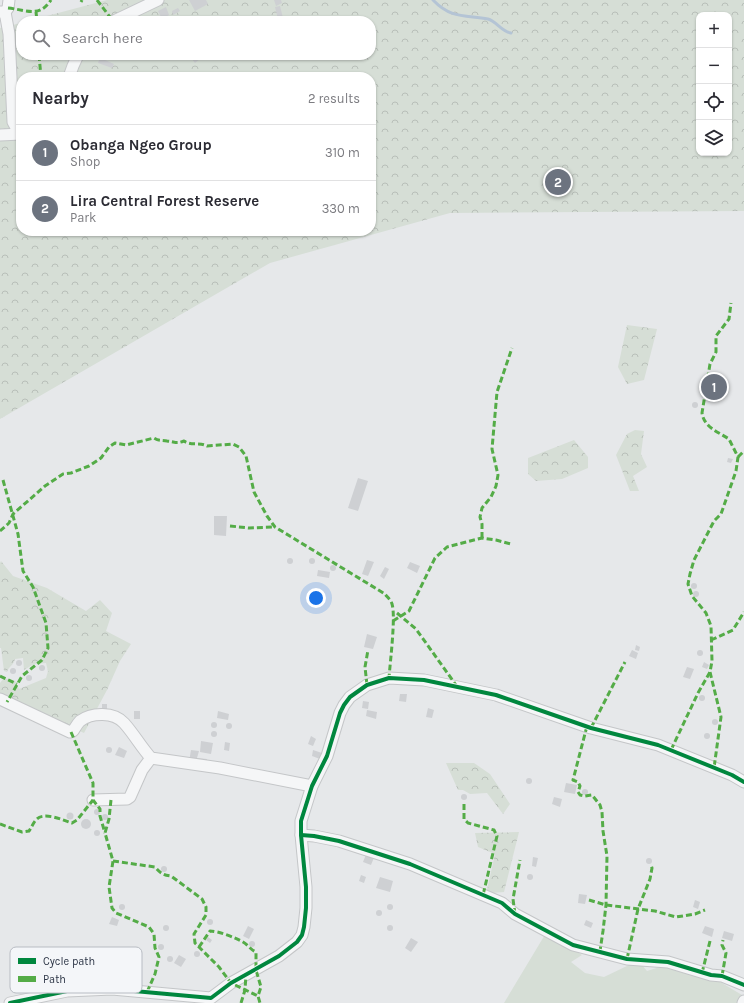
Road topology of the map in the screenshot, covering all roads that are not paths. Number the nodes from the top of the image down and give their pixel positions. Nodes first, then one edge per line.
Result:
1 (9, 0) edge
2 (158, 0) edge
3 (3, 12) edge
4 (124, 16) edge
5 (75, 60) edge
6 (70, 72) edge
7 (13, 122) junction
8 (16, 127) edge
9 (16, 134) edge
10 (0, 135) edge
11 (0, 699) edge
12 (151, 758) junction
13 (744, 782) edge
14 (312, 786) junction
15 (94, 800) dead end
16 (301, 834) junction
17 (744, 985) edge
18 (142, 992) edge
19 (58, 993) edge
20 (210, 1000) edge
21 (10, 1003) edge

1 - 3 street
2 - 4 street
3 - 7 street
5 - 6 street
7 - 8 street
7 - 10 street
9 - 10 street
11 - 12 street
12 - 14 street
12 - 15 street
13 - 14 street
14 - 16 street
16 - 17 street
16 - 20 street
18 - 20 street
19 - 21 street

